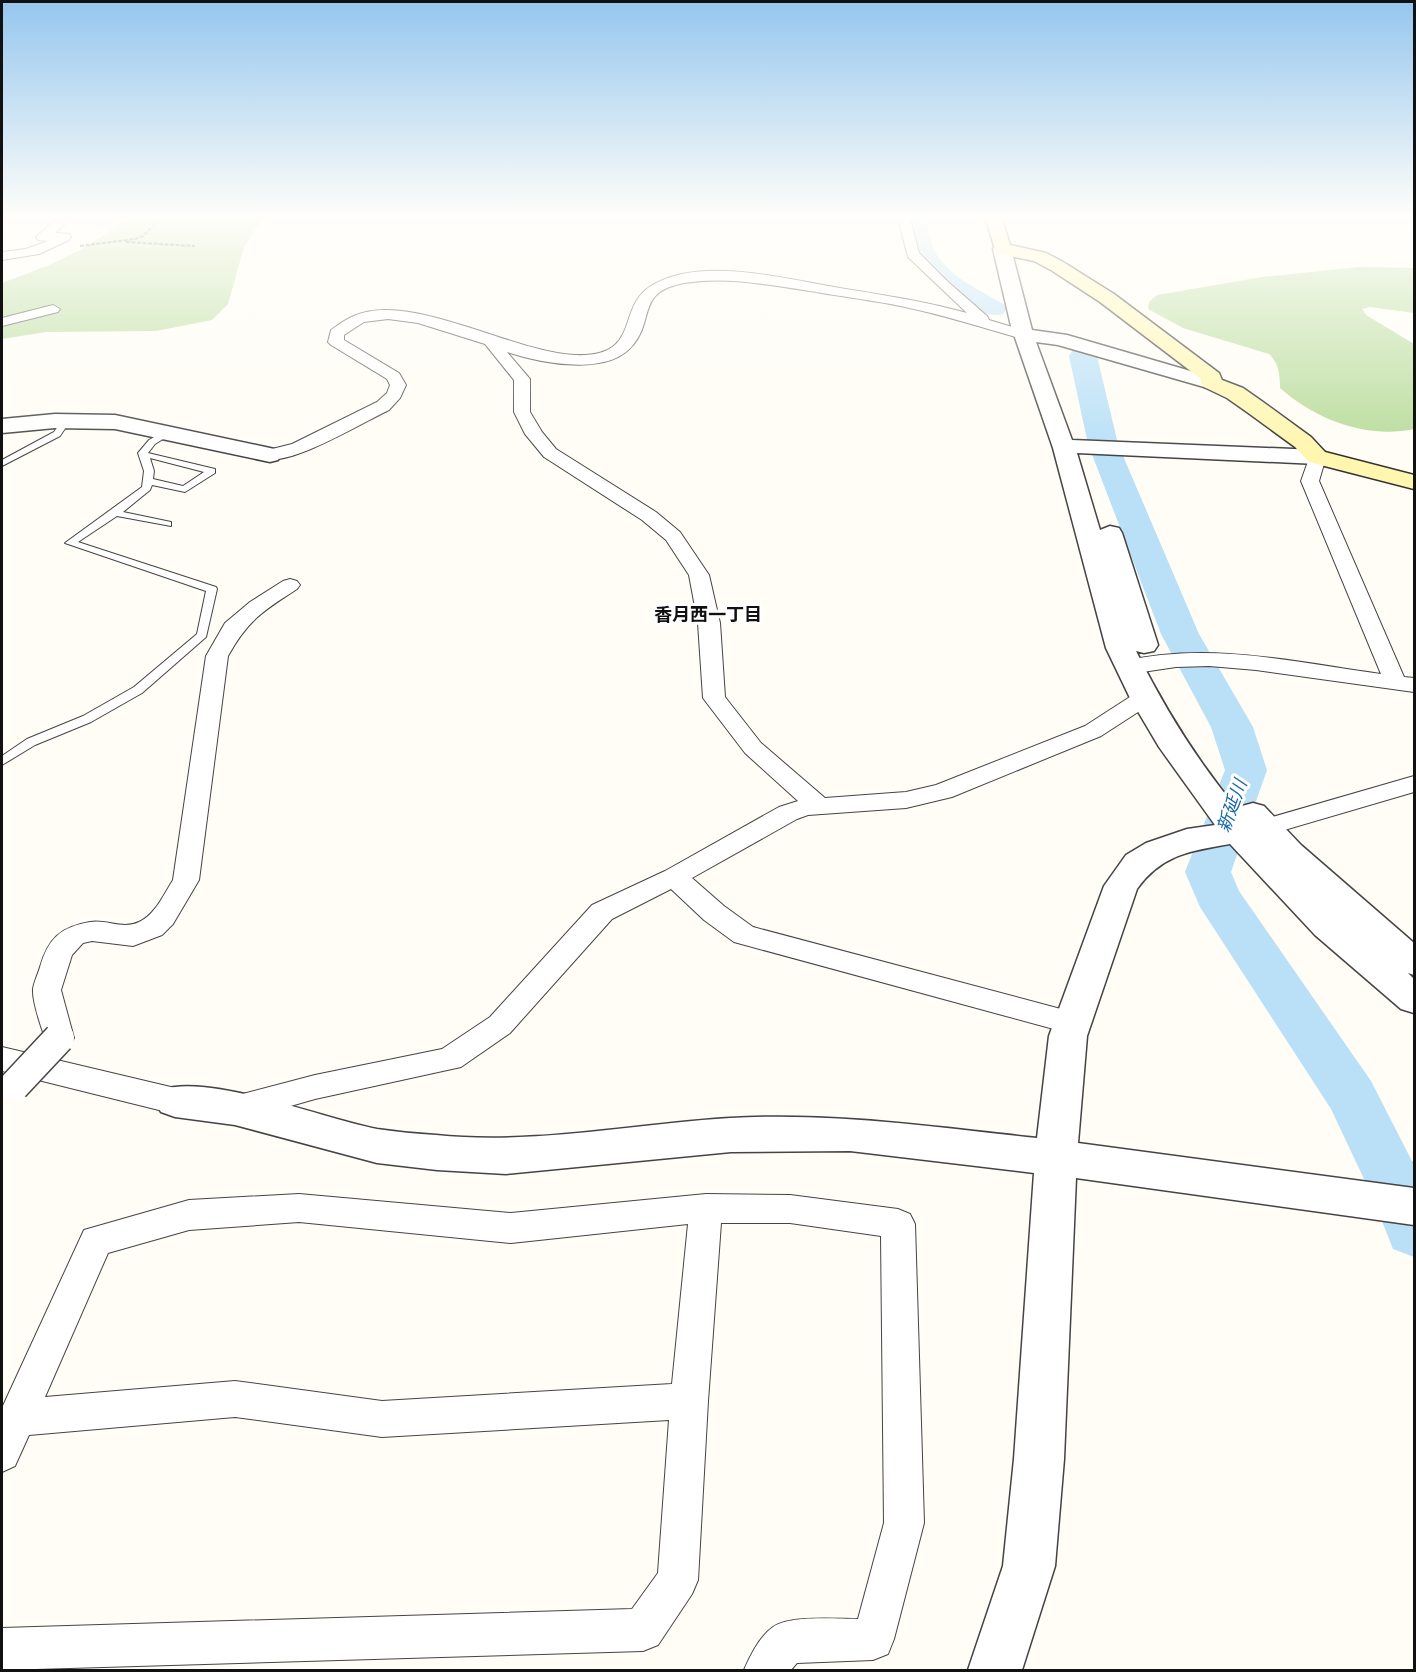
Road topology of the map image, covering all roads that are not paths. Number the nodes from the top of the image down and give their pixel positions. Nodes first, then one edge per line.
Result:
1 (647, 297) edge
2 (871, 297) edge
3 (957, 297) edge
4 (1026, 297) edge
5 (1106, 297) edge
6 (53, 309) dead end
7 (2, 322) edge
8 (988, 325) junction
9 (1036, 330) junction
10 (492, 343) junction
11 (1211, 383) junction
12 (66, 421) junction
13 (2, 426) edge
14 (168, 432) junction
15 (1074, 446) junction
16 (143, 454) junction
17 (270, 454) joint
18 (1317, 456) junction
19 (2, 463) edge
20 (148, 481) junction
21 (1414, 482) edge
22 (115, 513) junction
23 (167, 524) dead end
24 (290, 585) dead end
25 (1140, 665) junction
26 (1405, 683) edge
27 (1144, 698) junction
28 (2, 761) edge
29 (1414, 784) edge
30 (819, 806) junction
31 (1251, 830) junction
32 (674, 877) junction
33 (1414, 962) edge
34 (1414, 999) edge
35 (1072, 1023) junction
36 (6, 1080) edge
37 (175, 1101) joint
38 (235, 1109) junction
39 (1056, 1158) junction
40 (1395, 1204) edge
41 (706, 1208) junction
42 (689, 1401) junction
43 (16, 1418) junction
44 (2, 1453) edge
45 (2, 1649) edge
46 (765, 1671) edge
47 (994, 1671) edge

1 - 10 street
2 - 8 street
3 - 8 street
4 - 9 street
5 - 11 main road
6 - 7 street
8 - 9 street
9 - 11 street
9 - 15 street
10 - 17 street
10 - 30 street
11 - 18 main road
12 - 13 street
12 - 14 street
12 - 19 lane
14 - 16 lane
14 - 17 street
15 - 18 street
15 - 25 street
16 - 20 lane
16 - 20 lane
18 - 21 main road
18 - 26 street
20 - 22 lane
22 - 23 lane
22 - 28 lane
24 - 36 street, bridge
25 - 26 street
25 - 27 street
25 - 31 street
27 - 30 street
27 - 31 street
29 - 31 street
30 - 32 street
31 - 33 street
31 - 34 street
31 - 35 street
32 - 35 street
32 - 38 street
35 - 39 street
36 - 37 street
37 - 38 street
38 - 39 street
39 - 40 street
39 - 47 street
41 - 42 street
41 - 43 street
41 - 46 street
42 - 43 street
42 - 45 street
43 - 44 street

